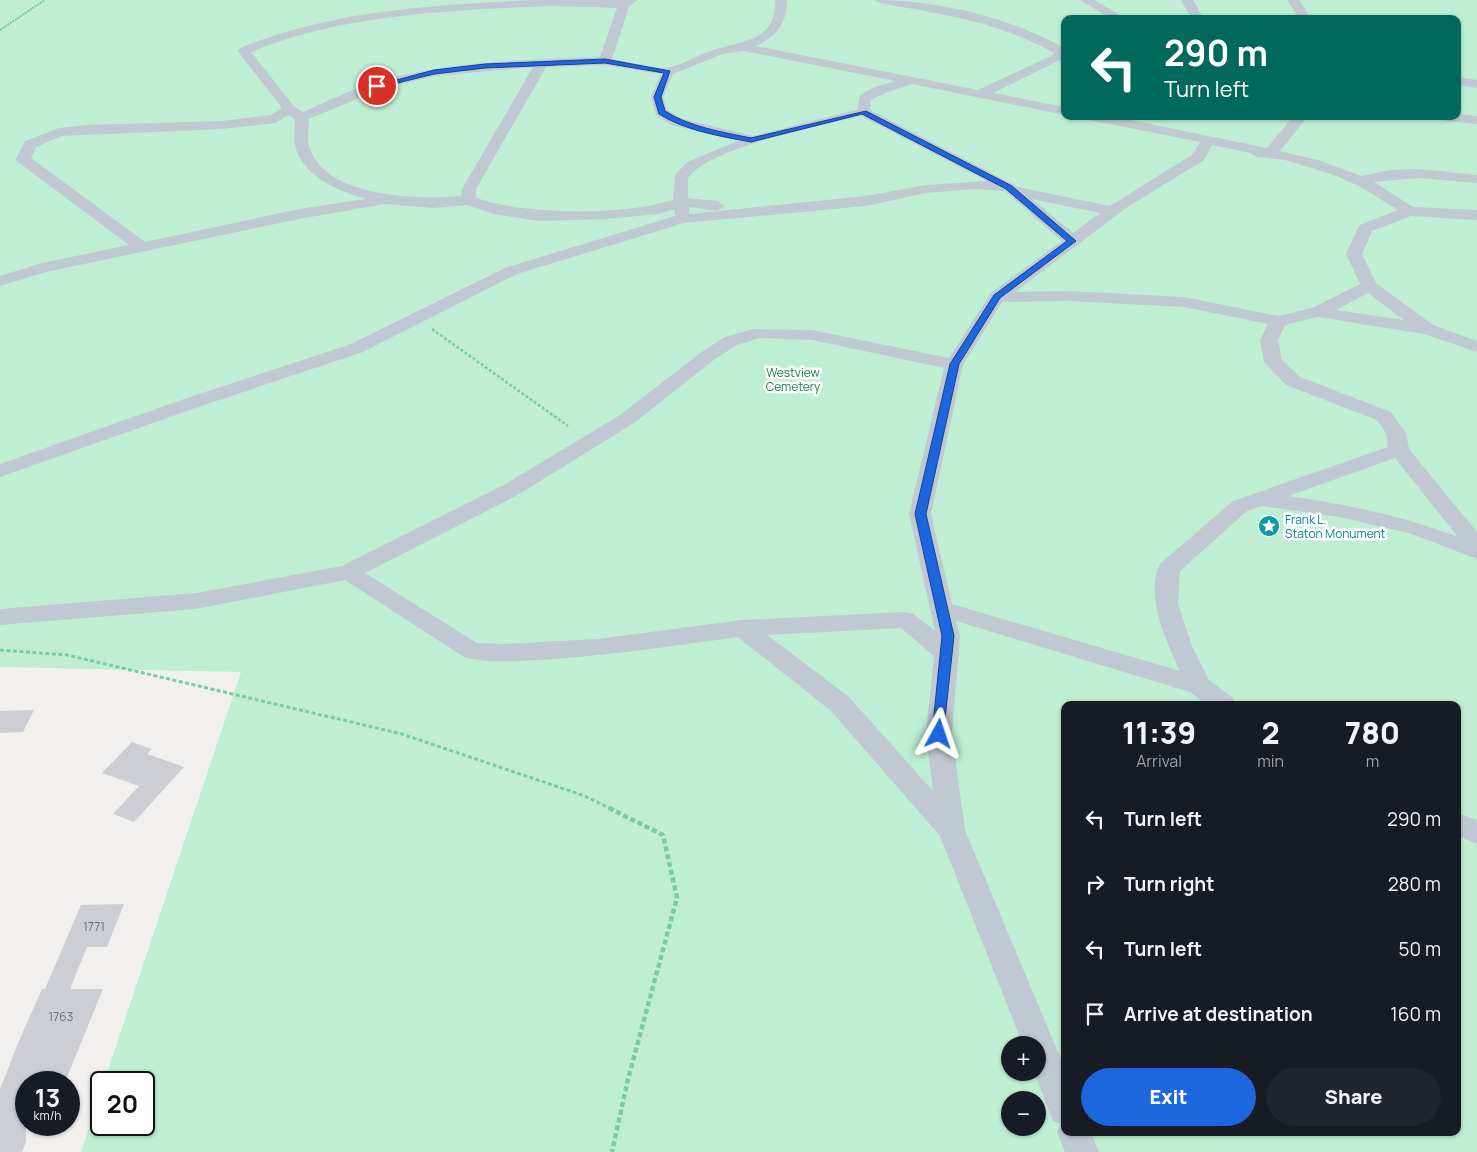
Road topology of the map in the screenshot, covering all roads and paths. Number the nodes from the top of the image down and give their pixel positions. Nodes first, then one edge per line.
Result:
1 (45, 0) edge
2 (781, 0) edge
3 (880, 0) edge
4 (1086, 0) edge
5 (1187, 0) edge
6 (1293, 0) edge
7 (601, 1) edge
8 (627, 2) edge
9 (1114, 15) edge
10 (1196, 15) edge
11 (1303, 15) edge
12 (0, 30) edge
13 (744, 47) junction
14 (1061, 49) edge
15 (1061, 54) edge
16 (605, 61) junction
17 (542, 63) junction
18 (668, 72) junction
19 (913, 81) junction
20 (1461, 81) edge
21 (1477, 84) edge
22 (980, 94) junction
23 (288, 109) junction
24 (1061, 110) edge
25 (863, 112) junction
26 (302, 117) junction
27 (1461, 118) edge
28 (1104, 120) edge
29 (1298, 120) edge
30 (1477, 120) edge
31 (751, 140) junction
32 (1204, 148) junction
33 (1270, 153) junction
34 (1477, 179) edge
35 (1359, 181) junction
36 (335, 184) junction
37 (1011, 189) junction
38 (386, 200) junction
39 (468, 200) junction
40 (681, 211) junction
41 (1112, 211) junction
42 (1409, 211) junction
43 (299, 214) junction
44 (1477, 215) edge
45 (1072, 241) junction
46 (142, 247) junction
47 (1040, 264) junction
48 (0, 281) edge
49 (1369, 286) junction
50 (1068, 296) junction
51 (997, 297) junction
52 (1318, 312) junction
53 (417, 318) junction
54 (1278, 321) junction
55 (1427, 329) junction
56 (1477, 347) edge
57 (954, 364) junction
58 (568, 426) dead end
59 (1399, 450) junction
60 (0, 471) edge
61 (1261, 499) junction
62 (1477, 546) edge
63 (1477, 552) edge
64 (348, 572) junction
65 (942, 608) junction
66 (0, 617) edge
67 (742, 628) junction
68 (0, 650) edge
69 (946, 653) junction
70 (1199, 686) junction
71 (1219, 701) edge
72 (1461, 825) edge
73 (951, 830) junction
74 (1477, 833) edge
75 (1061, 1099) edge
76 (1076, 1136) edge
77 (612, 1152) edge
78 (1082, 1152) edge

1 - 12 path
2 - 13 lane
3 - 14 lane
4 - 9 lane
5 - 10 lane
6 - 11 lane
7 - 8 lane
7 - 23 lane
8 - 16 lane
13 - 18 lane
13 - 19 lane
15 - 22 lane
16 - 17 lane
16 - 18 lane
17 - 26 lane
17 - 39 lane
18 - 31 lane
19 - 22 lane
19 - 25 lane
20 - 21 lane
22 - 24 lane
23 - 26 lane
23 - 46 lane
25 - 31 lane
25 - 37 lane
26 - 36 lane
27 - 30 lane
28 - 32 lane
29 - 33 lane
31 - 40 lane
32 - 33 lane
32 - 41 lane
33 - 35 lane
34 - 35 lane
35 - 42 lane
36 - 38 lane
36 - 43 lane
37 - 40 lane
37 - 41 lane
37 - 45 lane
38 - 39 lane
38 - 43 lane
39 - 40 lane
40 - 53 lane
41 - 45 lane
42 - 44 lane
42 - 49 lane
43 - 46 lane
45 - 47 lane
46 - 48 lane
47 - 50 lane
47 - 51 lane
49 - 52 lane
49 - 55 lane
50 - 51 lane
50 - 54 lane
51 - 57 lane
52 - 54 lane
52 - 55 lane
53 - 58 path
53 - 60 lane
54 - 59 lane
55 - 56 lane
57 - 64 lane
57 - 65 lane
59 - 61 lane
59 - 62 lane
61 - 63 lane
61 - 70 lane
64 - 66 lane
64 - 67 lane
65 - 69 lane
65 - 70 lane
67 - 69 lane
67 - 73 lane
68 - 77 path
69 - 73 lane
70 - 71 lane
72 - 74 lane
73 - 75 lane
76 - 78 lane

